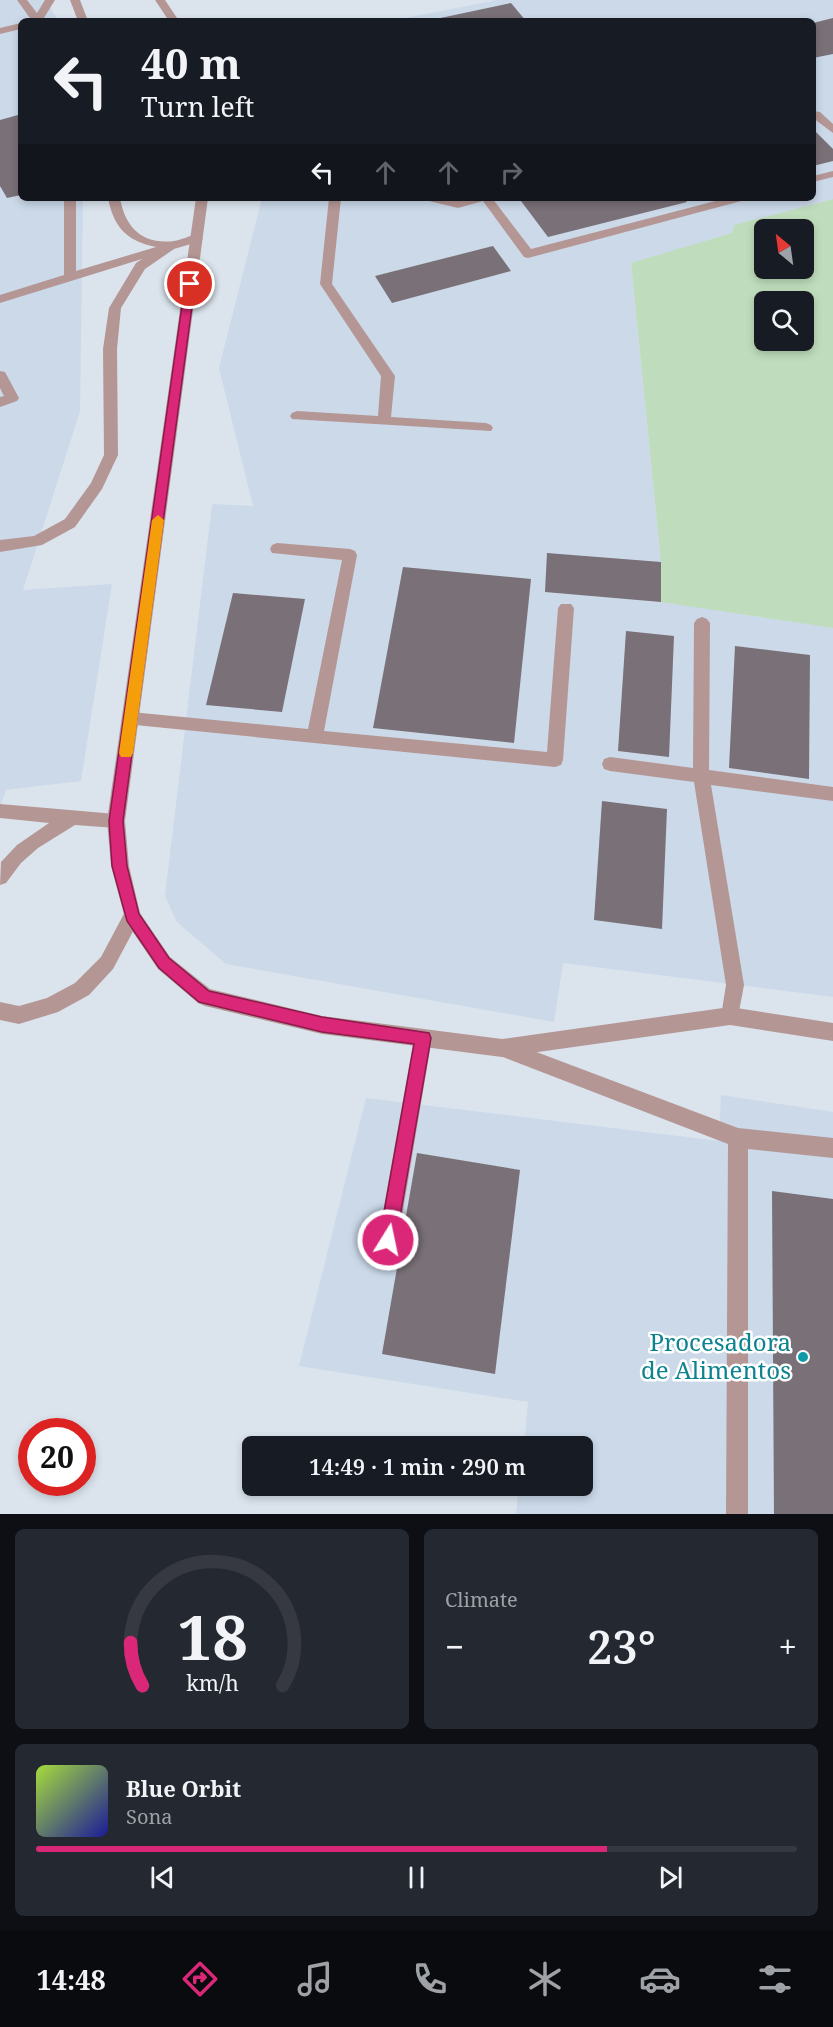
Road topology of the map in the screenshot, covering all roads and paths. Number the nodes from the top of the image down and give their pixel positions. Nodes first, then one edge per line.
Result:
1 (22, 0) edge
2 (50, 0) edge
3 (75, 0) edge
4 (160, 0) edge
5 (35, 18) edge
6 (39, 18) edge
7 (82, 18) edge
8 (172, 18) edge
9 (18, 27) edge
10 (0, 31) edge
11 (816, 114) edge
12 (833, 130) edge
13 (833, 174) edge
14 (816, 178) edge
15 (70, 201) edge
16 (114, 201) edge
17 (202, 201) edge
18 (335, 201) edge
19 (444, 201) edge
20 (471, 201) edge
21 (486, 201) edge
22 (697, 201) edge
23 (730, 201) edge
24 (703, 208) junction
25 (196, 238) junction
26 (172, 245) junction
27 (70, 277) junction
28 (0, 299) edge
29 (0, 375) edge
30 (0, 402) edge
31 (297, 416) dead end
32 (384, 421) junction
33 (486, 428) dead end
34 (0, 546) edge
35 (277, 549) dead end
36 (566, 608) dead end
37 (702, 623) dead end
38 (131, 719) junction
39 (315, 737) junction
40 (610, 764) dead end
41 (701, 776) junction
42 (833, 794) edge
43 (0, 811) edge
44 (73, 817) junction
45 (116, 821) junction
46 (0, 877) edge
47 (132, 916) junction
48 (0, 1011) edge
49 (19, 1015) junction
50 (730, 1016) junction
51 (0, 1022) edge
52 (833, 1032) edge
53 (423, 1038) junction
54 (501, 1048) junction
55 (738, 1138) junction
56 (833, 1148) edge
57 (388, 1240) dead end
58 (738, 1514) edge

1 - 5 street
2 - 6 street
3 - 7 street
4 - 8 street
9 - 10 street
11 - 12 street
13 - 14 street
15 - 27 street
16 - 26 street
17 - 25 street
18 - 32 street
19 - 20 street
21 - 24 street
22 - 24 street
23 - 24 street
25 - 26 street
25 - 38 street
26 - 27 street
26 - 34 street
27 - 28 street
29 - 30 street
31 - 32 street
32 - 33 street
35 - 39 street
36 - 39 street
37 - 41 street
38 - 39 street
38 - 45 street
40 - 41 street
41 - 42 street
41 - 50 street
43 - 44 street
44 - 45 street
44 - 46 street
45 - 47 street
47 - 49 street
47 - 53 street
48 - 49 street
49 - 51 street
50 - 52 street
50 - 54 street
53 - 54 street
53 - 57 street
54 - 55 street
55 - 56 street
55 - 58 street

